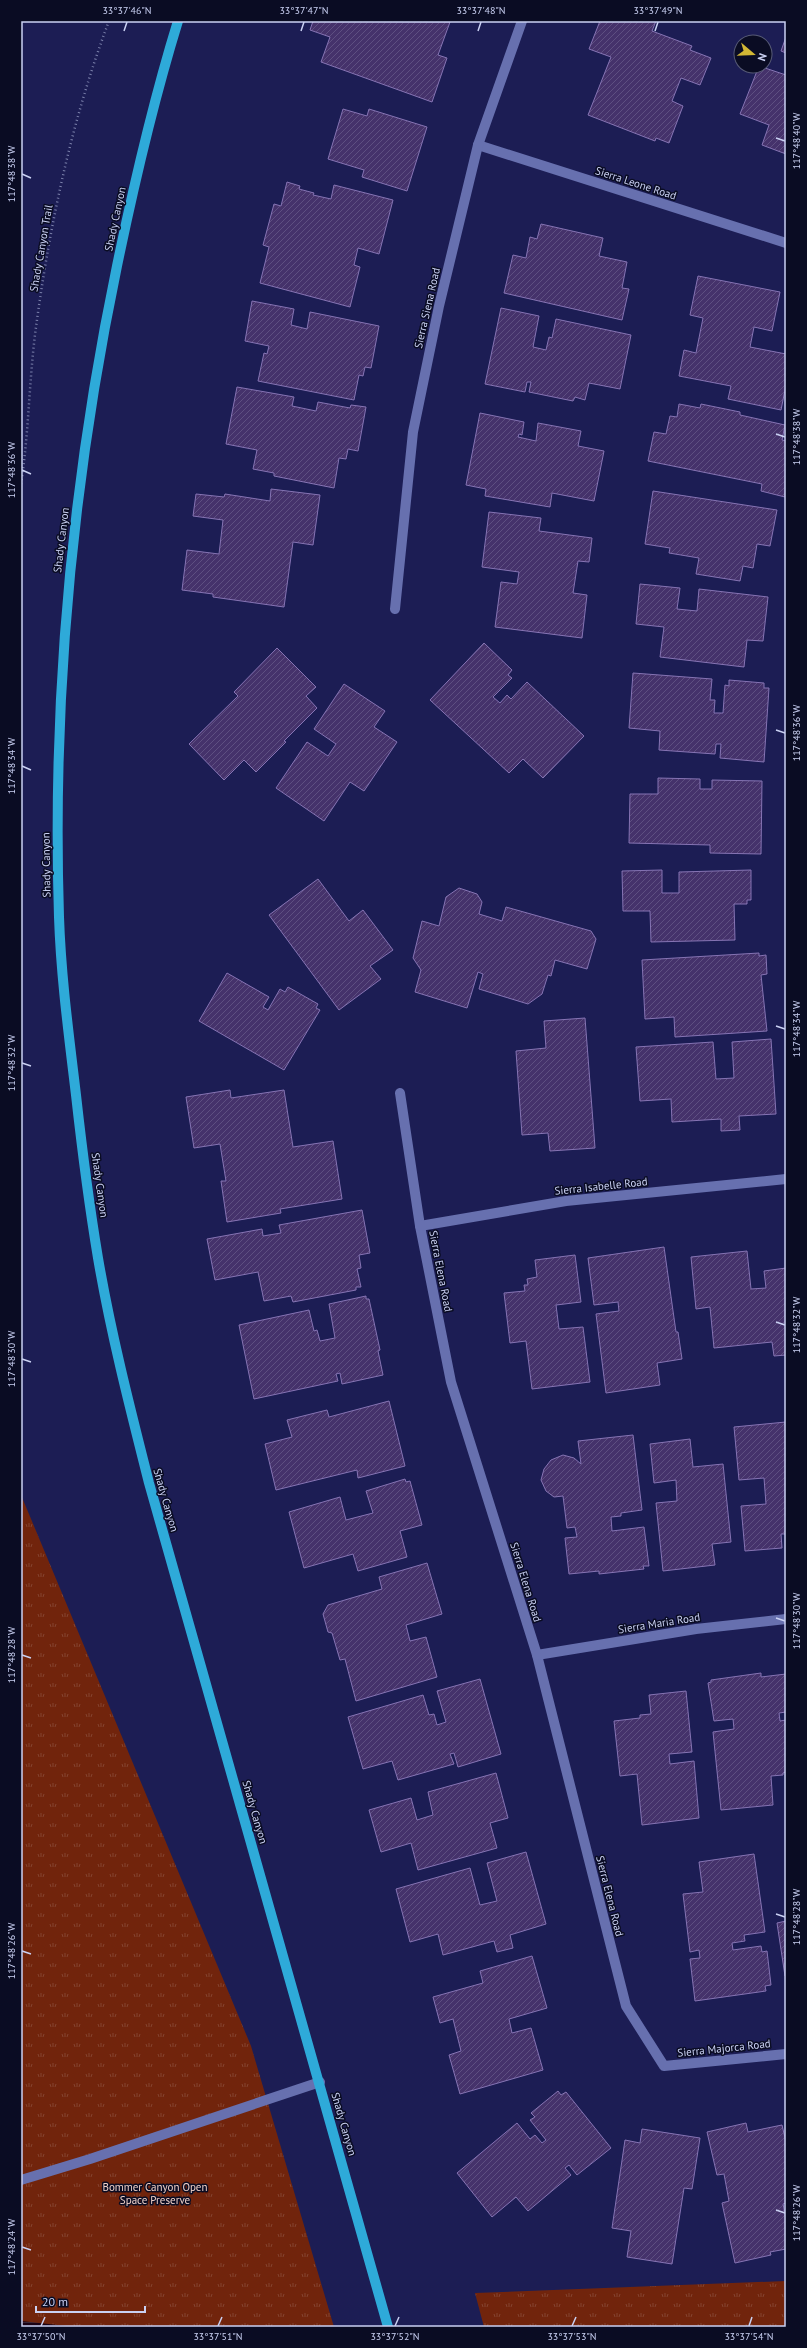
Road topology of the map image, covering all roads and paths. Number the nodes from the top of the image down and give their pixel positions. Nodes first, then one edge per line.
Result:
1 (109, 21) edge
2 (178, 21) edge
3 (522, 21) edge
4 (478, 145) junction
5 (786, 243) edge
6 (21, 484) edge
7 (396, 609) dead end
8 (400, 1094) dead end
9 (786, 1179) edge
10 (420, 1226) junction
11 (786, 1619) edge
12 (537, 1655) junction
13 (786, 2054) edge
14 (664, 2066) joint
15 (320, 2082) junction
16 (21, 2180) edge
17 (388, 2327) edge

1 - 6 path, Shady Canyon Trail
2 - 15 main road, Shady Canyon
3 - 4 street, Sierra Siena Road
4 - 5 street, Sierra Leone Road
4 - 7 street, Sierra Siena Road
8 - 10 street, Sierra Elena Road
9 - 10 street, Sierra Isabelle Road
10 - 12 street, Sierra Elena Road
11 - 12 street, Sierra Maria Road
12 - 14 street, Sierra Elena Road
13 - 14 street, Sierra Majorca Road
15 - 16 street
15 - 17 main road, Shady Canyon

